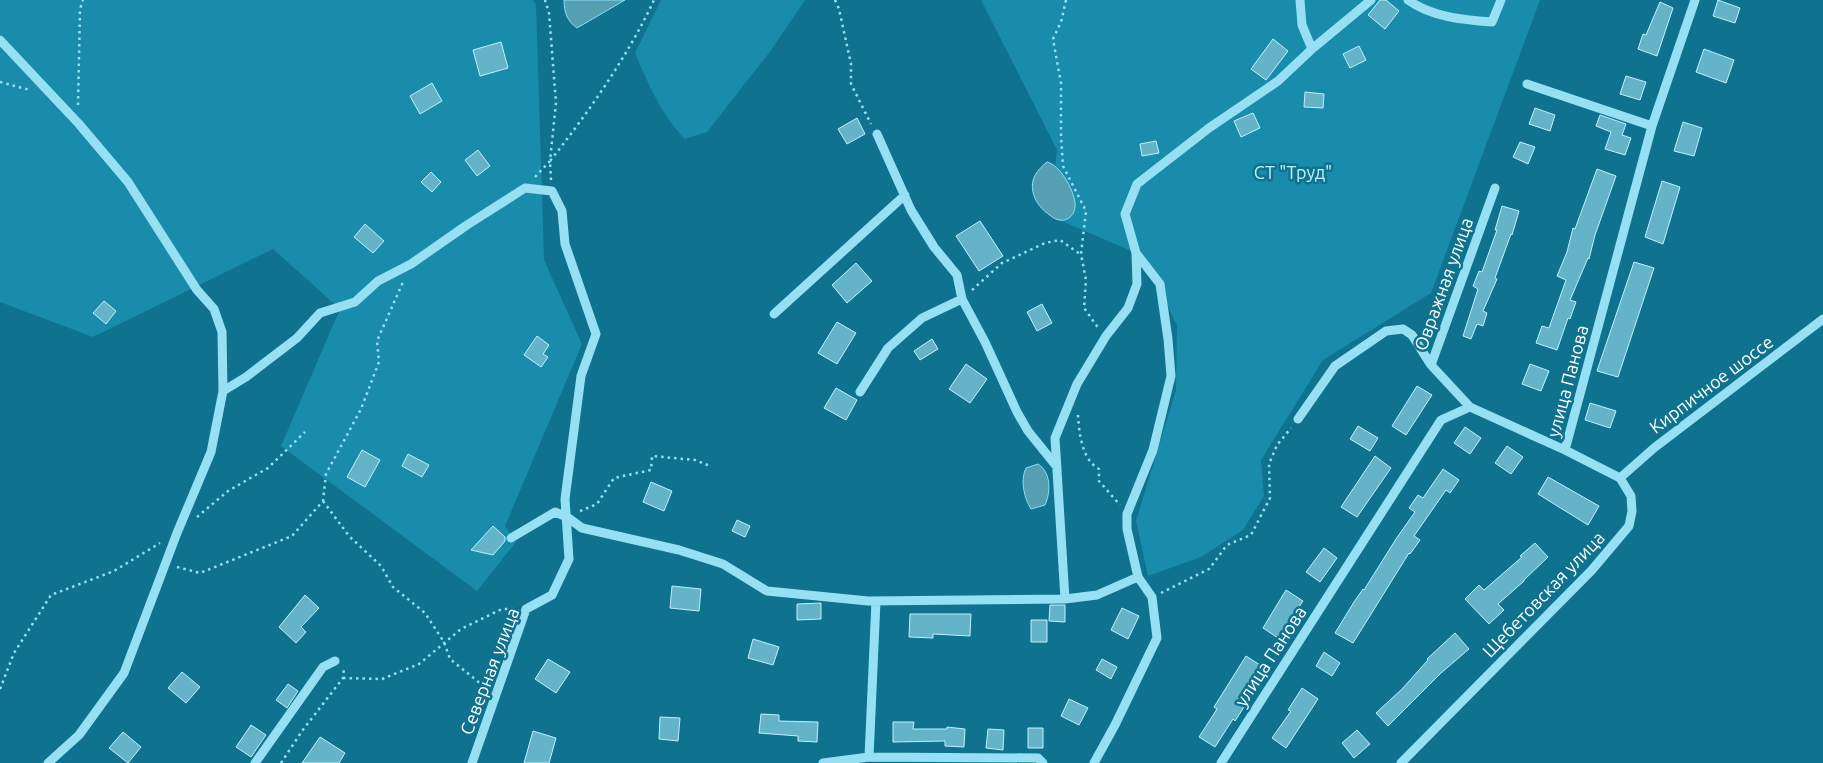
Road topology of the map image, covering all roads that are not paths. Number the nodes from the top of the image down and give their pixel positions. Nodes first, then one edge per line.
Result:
1 (1300, 0) edge
2 (1371, 0) edge
3 (1408, 0) edge
4 (1501, 0) edge
5 (1694, 0) edge
6 (0, 40) edge
7 (1312, 49) junction
8 (1527, 84) dead end
9 (1652, 126) junction
10 (877, 134) road end
11 (1495, 188) dead end
12 (905, 195) junction
13 (1136, 253) junction
14 (962, 299) junction
15 (774, 314) dead end
16 (1823, 318) edge
17 (1431, 365) junction
18 (223, 391) junction
19 (860, 392) dead end
20 (1470, 407) junction
21 (1298, 419) road end
22 (1565, 450) junction
23 (1057, 467) junction
24 (1620, 478) junction
25 (567, 517) junction
26 (511, 538) dead end
27 (1138, 577) junction
28 (1065, 599) junction
29 (876, 601) junction
30 (335, 661) road end
31 (870, 757) junction
32 (48, 763) edge
33 (255, 763) edge
34 (472, 763) edge
35 (822, 763) edge
36 (1043, 763) edge
37 (1094, 763) edge
38 (1221, 763) edge
39 (1401, 763) edge

1 - 7 street
2 - 7 street
3 - 4 street
5 - 9 street, улица Панова
6 - 18 street
7 - 13 street
8 - 9 street
9 - 22 street, улица Панова
10 - 12 street
11 - 17 street, Овражная улица
12 - 14 street
12 - 15 street
13 - 23 street
13 - 27 street
14 - 19 street
14 - 23 street
16 - 24 street, Кирпичное шоссе
17 - 20 street, Овражная улица
17 - 21 street
18 - 25 street, Северная улица
18 - 32 street
20 - 22 street, улица Панова
20 - 38 street, улица Панова
22 - 24 street
23 - 28 street
24 - 39 street, Щебетовская улица
25 - 26 street
25 - 29 street
25 - 34 street, Северная улица
27 - 28 street
27 - 37 street
28 - 29 street
29 - 31 street
30 - 33 street
31 - 35 street
31 - 36 street

